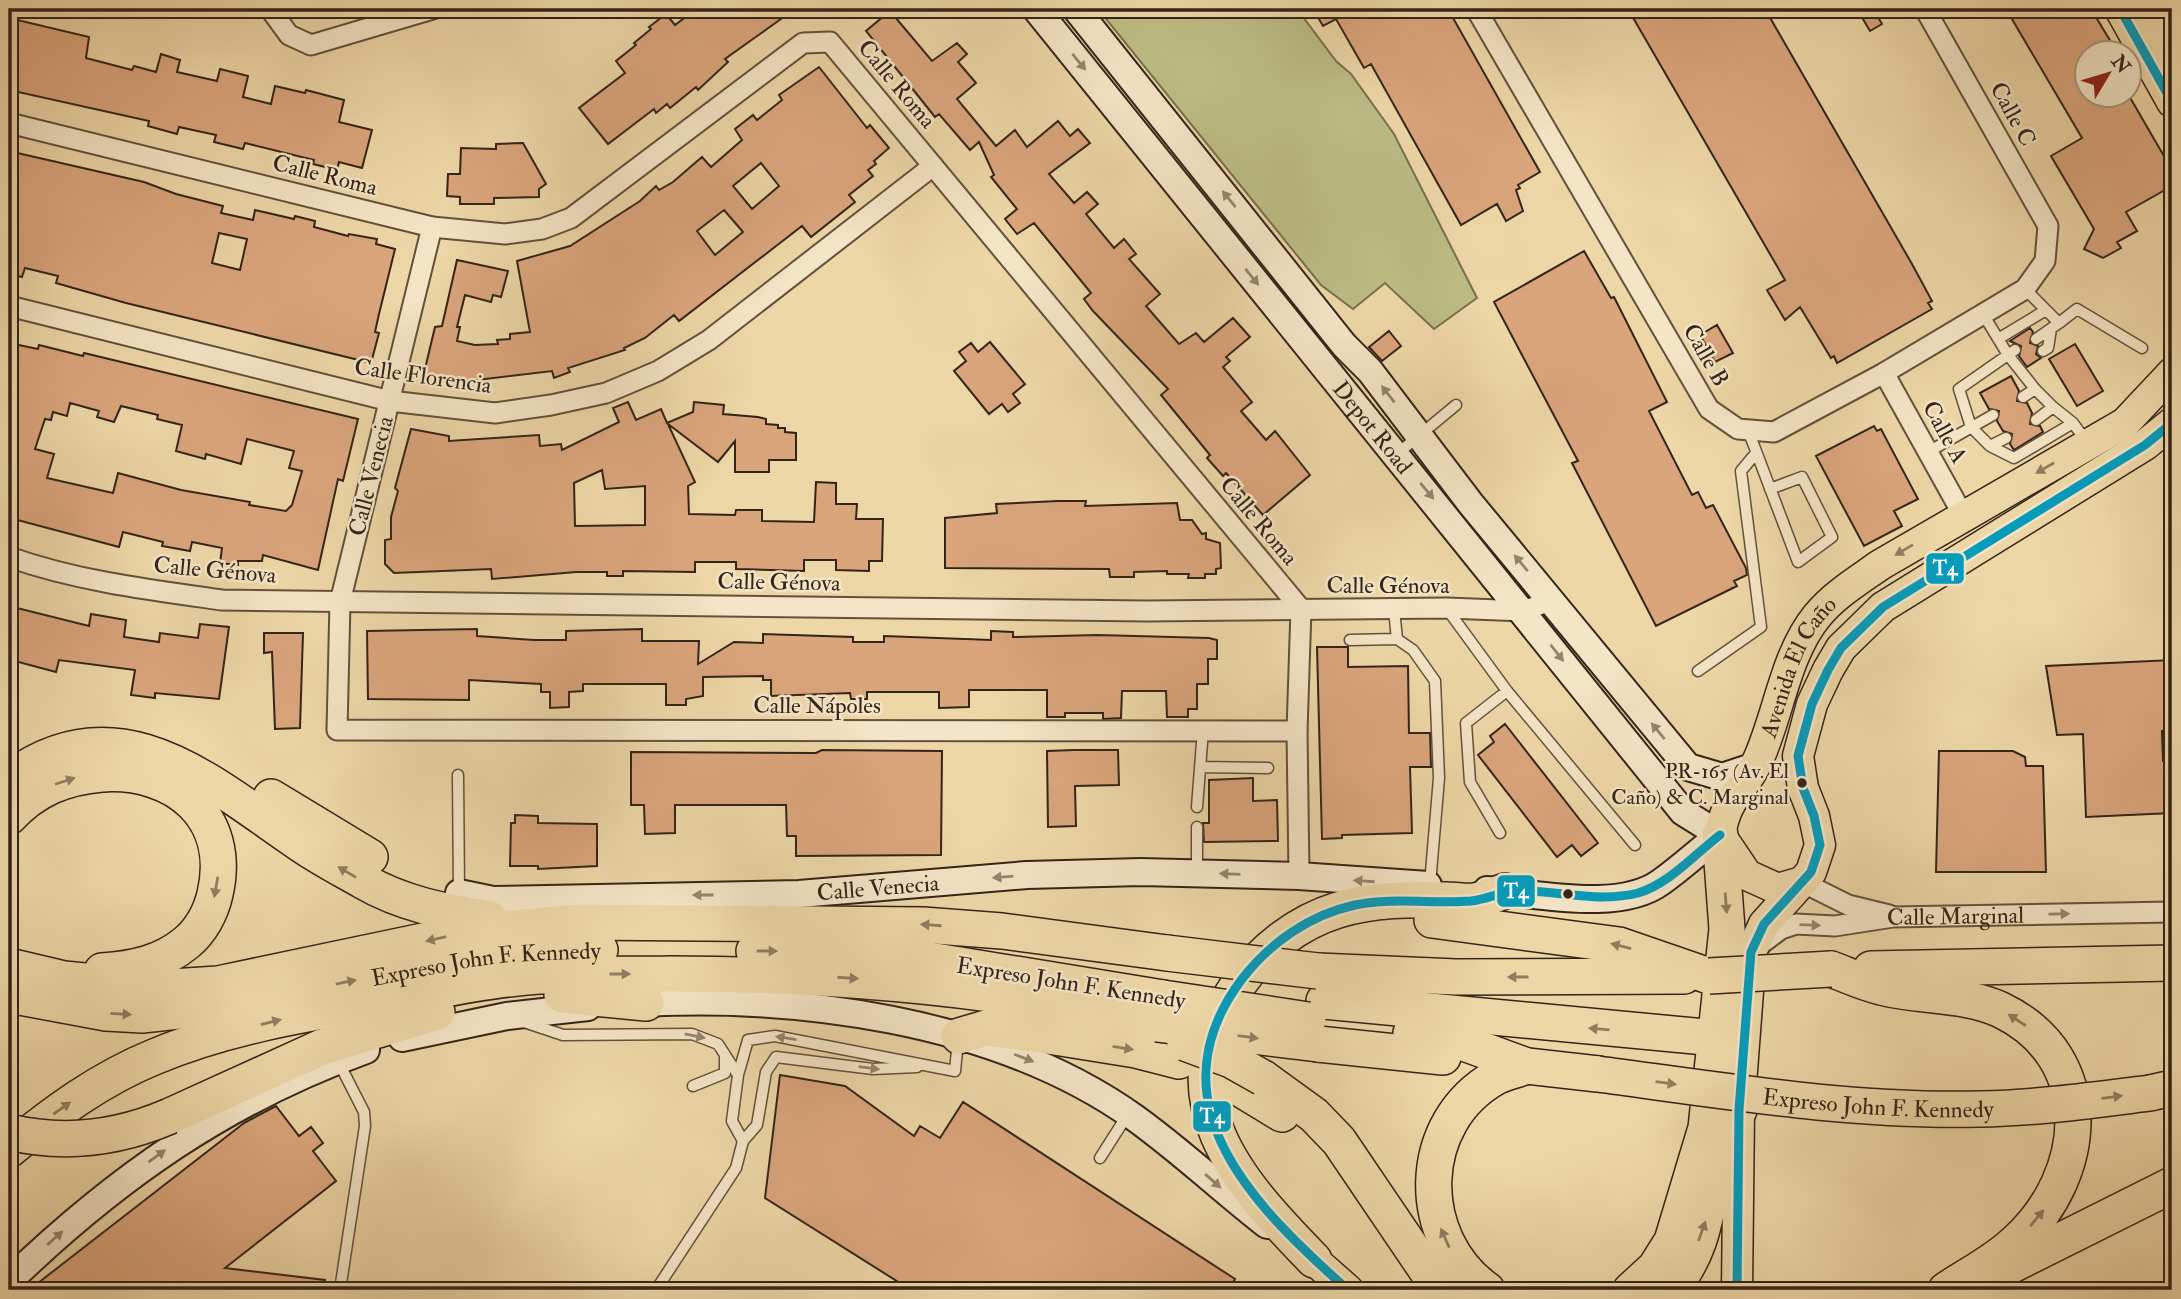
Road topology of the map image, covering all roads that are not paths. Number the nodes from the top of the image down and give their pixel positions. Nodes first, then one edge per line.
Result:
1 (270, 9) edge
2 (433, 9) edge
3 (1036, 9) edge
4 (1076, 9) edge
5 (1476, 9) edge
6 (1925, 9) edge
7 (2120, 9) edge
8 (2153, 9) edge
9 (2172, 44) edge
10 (2172, 102) edge
11 (9, 123) edge
12 (933, 166) junction
13 (432, 227) junction
14 (1243, 241) junction
15 (2025, 289) junction
16 (9, 306) edge
17 (2046, 310) junction
18 (1983, 314) junction
19 (2055, 326) junction
20 (1998, 339) junction
21 (2036, 339) dead end
22 (2142, 348) dead end
23 (2043, 351) dead end
24 (2012, 353) junction
25 (1333, 354) junction
26 (1884, 373) junction
27 (2172, 373) edge
28 (2035, 389) junction
29 (2023, 397) dead end
30 (390, 401) junction
31 (1455, 405) dead end
32 (2144, 406) junction
33 (2053, 407) junction
34 (1993, 415) dead end
35 (2036, 419) dead end
36 (1971, 427) junction
37 (1748, 430) junction
38 (2080, 433) junction
39 (2169, 433) edge
40 (1420, 434) junction
41 (2006, 438) dead end
42 (1990, 446) junction
43 (1928, 452) junction
44 (1756, 453) junction
45 (1396, 454) junction
46 (1770, 489) junction
47 (1963, 515) junction
48 (9, 557) edge
49 (1552, 600) junction
50 (340, 603) junction
51 (1447, 608) junction
52 (1301, 609) junction
53 (1394, 610) junction
54 (1524, 611) junction
55 (1397, 639) junction
56 (1350, 640) dead end
57 (1698, 671) dead end
58 (1507, 691) junction
59 (1203, 729) junction
60 (337, 730) joint
61 (1297, 731) junction
62 (71, 748) junction
63 (1755, 766) junction
64 (1200, 767) junction
65 (1268, 768) dead end
66 (458, 775) dead end
67 (9, 779) edge
68 (1197, 807) dead end
69 (9, 817) edge
70 (1197, 827) dead end
71 (1500, 834) dead end
72 (1720, 835) junction
73 (1635, 845) dead end
74 (1197, 873) junction
75 (1299, 876) junction
76 (1802, 882) junction
77 (1430, 886) junction
78 (1505, 891) junction
79 (458, 893) junction
80 (2172, 912) edge
81 (1893, 917) junction
82 (528, 926) junction
83 (1294, 930) junction
84 (1751, 952) junction
85 (2172, 963) edge
86 (9, 966) edge
87 (1831, 969) junction
88 (1709, 976) junction
89 (1163, 987) junction
90 (59, 992) junction
91 (9, 995) edge
92 (646, 1003) junction
93 (1320, 1010) junction
94 (507, 1016) junction
95 (959, 1036) junction
96 (1716, 1038) junction
97 (725, 1051) junction
98 (337, 1060) junction
99 (925, 1066) junction
100 (1527, 1066) junction
101 (738, 1075) junction
102 (1247, 1081) junction
103 (693, 1086) dead end
104 (2161, 1090) edge
105 (1739, 1110) junction
106 (1128, 1114) junction
107 (9, 1132) edge
108 (743, 1141) junction
109 (9, 1150) edge
110 (1100, 1158) dead end
111 (2172, 1185) edge
112 (2172, 1203) edge
113 (1314, 1260) junction
114 (9, 1281) edge
115 (340, 1290) edge
116 (656, 1290) edge
117 (1348, 1290) edge
118 (1440, 1290) edge
119 (1487, 1290) edge
120 (1631, 1290) edge
121 (1670, 1290) edge
122 (1737, 1290) edge
123 (1946, 1290) edge
124 (1960, 1290) edge
125 (2017, 1290) edge

1 - 2 street
3 -> 14 street, Depot Road
14 -> 4 street, Depot Road
5 - 37 street, Calle B
6 - 15 street, Calle C
7 - 10 main road
8 - 9 main road
11 - 13 street, Calle Roma
12 - 13 street, Calle Roma
12 - 30 street, Calle Florencia
12 - 52 street, Calle Roma
13 - 30 street, Calle Venecia
14 - 25 street, Depot Road
15 - 17 lane
15 - 18 street
16 - 30 street, Calle Florencia
17 - 19 lane
17 - 20 lane
18 - 20 lane
18 - 26 street
19 - 21 lane
19 - 22 lane
19 - 23 lane
20 - 24 lane
24 - 28 lane
24 - 36 lane
40 -> 25 street, Depot Road
25 - 45 street, Depot Road
26 - 37 street
26 - 43 street, Calle A
27 - 32 main road, Avenida El Caño
28 - 29 lane
28 - 33 lane
30 - 50 street, Calle Venecia
31 - 40 lane
32 - 38 main road, Avenida El Caño
32 - 39 street
33 - 35 lane
33 - 38 lane
34 - 36 lane
36 - 42 lane
36 - 43 lane
37 - 44 lane
38 - 42 lane
38 -> 47 main road, Avenida El Caño
39 - 76 main road, Avenida El Caño
40 - 45 lane
49 -> 40 street, Depot Road
41 - 42 lane
43 - 47 street, Calle A
44 - 46 lane
44 - 57 lane
45 -> 54 street, Depot Road
46 - 46 lane
47 -> 63 main road, Avenida El Caño
48 - 50 street, Calle Génova
49 - 54 street, Calle Génova
63 -> 49 street, Depot Road
50 - 52 street, Calle Génova
50 - 60 street, Calle Venecia
51 - 53 street, Calle Génova
51 - 54 street, Calle Génova
51 - 58 lane
52 - 53 street, Calle Génova
52 - 61 street
53 - 55 lane
54 -> 72 street, Depot Road
55 - 56 lane
55 - 77 lane
58 - 71 lane
58 - 73 lane
59 - 60 street, Calle Nápoles
59 - 61 street, Calle Nápoles
59 - 64 lane
61 - 75 street
62 - 67 highway
62 - 79 highway
82 -> 62 highway
63 - 72 main road, Avenida El Caño
64 - 65 lane
64 - 68 lane
66 - 79 lane
69 -> 90 highway
70 - 74 lane
72 - 76 main road
72 - 78 street
72 -> 96 highway
75 -> 74 street, Calle Venecia
74 -> 79 street, Calle Venecia
77 -> 75 street
76 - 81 street
76 - 84 main road, Avenida El Caño
77 - 78 street
78 - 83 highway
81 -> 80 street, Calle Marginal
84 -> 81 street, Calle Marginal
89 -> 82 highway, Expreso John F. Kennedy
82 -> 90 highway, Expreso John F. Kennedy
88 -> 83 highway
83 - 113 highway
84 - 105 main road
85 - 87 highway, Expreso John F. Kennedy
86 - 90 highway, Expreso John F. Kennedy
87 - 88 highway, Expreso John F. Kennedy, bridge
123 -> 87 highway
88 -> 93 highway, Expreso John F. Kennedy
90 -> 89 highway, Expreso John F. Kennedy
89 -> 93 highway, bridge
89 - 93 highway, Expreso John F. Kennedy, bridge
89 - 102 highway, bridge
109 -> 89 highway
90 - 91 highway, Expreso John F. Kennedy
92 - 94 street
92 - 95 street
92 - 107 highway, bridge
96 -> 93 highway
93 - 100 highway, Expreso John F. Kennedy
94 -> 97 lane
94 - 98 street
95 - 99 lane
95 -> 102 highway
95 -> 106 street
96 - 120 highway
97 - 101 lane
97 - 103 lane
114 -> 98 street
98 - 115 lane
99 -> 101 lane
108 -> 99 lane
100 -> 104 highway, Expreso John F. Kennedy, bridge
119 -> 100 highway
101 - 108 lane
102 - 118 highway
121 -> 105 highway
105 - 122 main road
106 - 110 lane
106 -> 113 street
108 - 116 lane
111 - 124 highway
112 - 125 highway
113 - 117 main road

